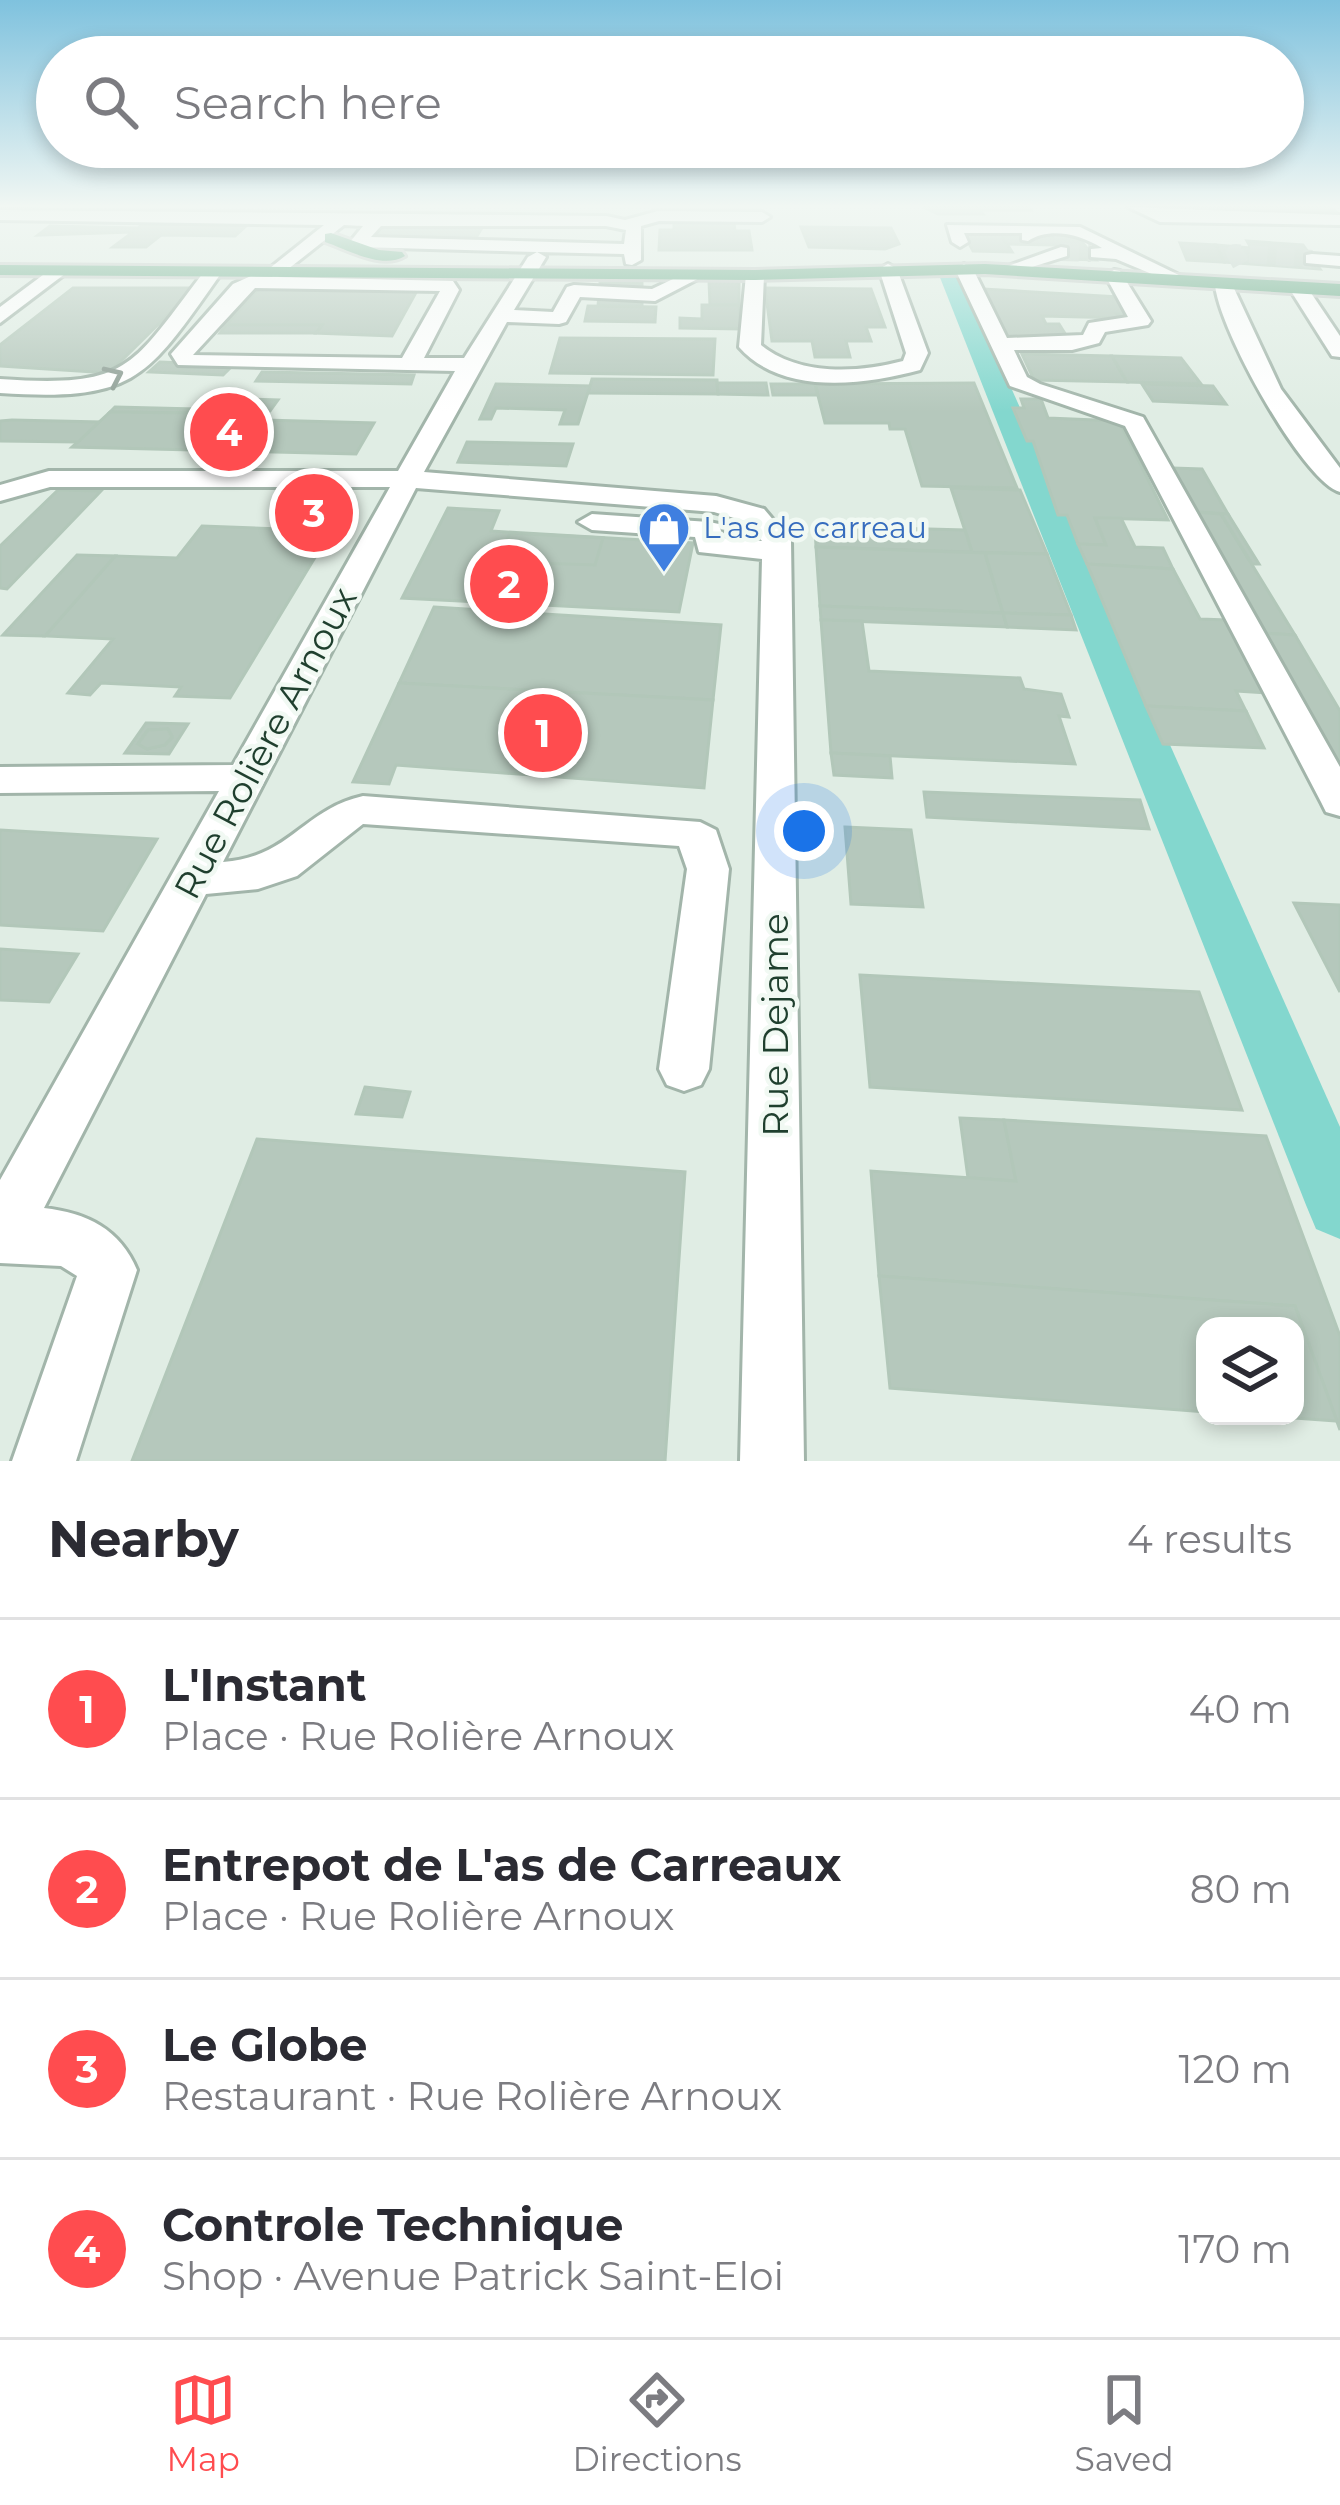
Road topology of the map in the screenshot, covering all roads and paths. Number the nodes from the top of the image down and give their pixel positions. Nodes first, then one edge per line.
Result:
1 (55, 275) edge
2 (210, 275) edge
3 (459, 275) edge
4 (459, 275) edge
5 (480, 275) edge
6 (504, 275) edge
7 (561, 275) edge
8 (696, 275) edge
9 (754, 275) edge
10 (890, 275) edge
11 (971, 275) edge
12 (1121, 275) edge
13 (1174, 275) edge
14 (1211, 275) tunnel mouth
15 (1199, 280) junction
16 (579, 283) junction
17 (1298, 288) junction
18 (1340, 290) edge
19 (479, 315) junction
20 (0, 317) edge
21 (1000, 344) junction
22 (1340, 351) edge
23 (0, 386) edge
24 (408, 478) junction
25 (1340, 484) edge
26 (0, 493) edge
27 (592, 521) dead end
28 (777, 551) junction
29 (246, 778) junction
30 (0, 780) edge
31 (1340, 802) edge
32 (192, 879) junction
33 (684, 1070) dead end
34 (0, 1234) edge
35 (44, 1461) edge
36 (772, 1461) edge

1 - 20 street
23 -> 2 street
3 - 19 main road
4 - 19 main road
5 - 19 street
6 - 19 street
7 - 19 main road
8 - 16 street
9 - 10 street
11 - 21 street
12 - 21 street
13 - 15 main road
14 - 15 street
15 - 17 main road
15 - 25 street
16 - 19 main road
16 - 19 street
17 - 18 main road
17 - 22 street
19 - 19 street, Rue Rolière Arnoux
19 - 24 street, Rue Rolière Arnoux
21 - 31 street
24 - 26 street
24 - 28 street
24 - 29 street, Rue Rolière Arnoux
27 - 28 street
28 - 36 street, Rue Dejame
29 - 30 street
29 - 32 street, Rue Rolière Arnoux
32 - 33 street
32 - 34 street, Rue Rolière Arnoux
34 - 35 street

